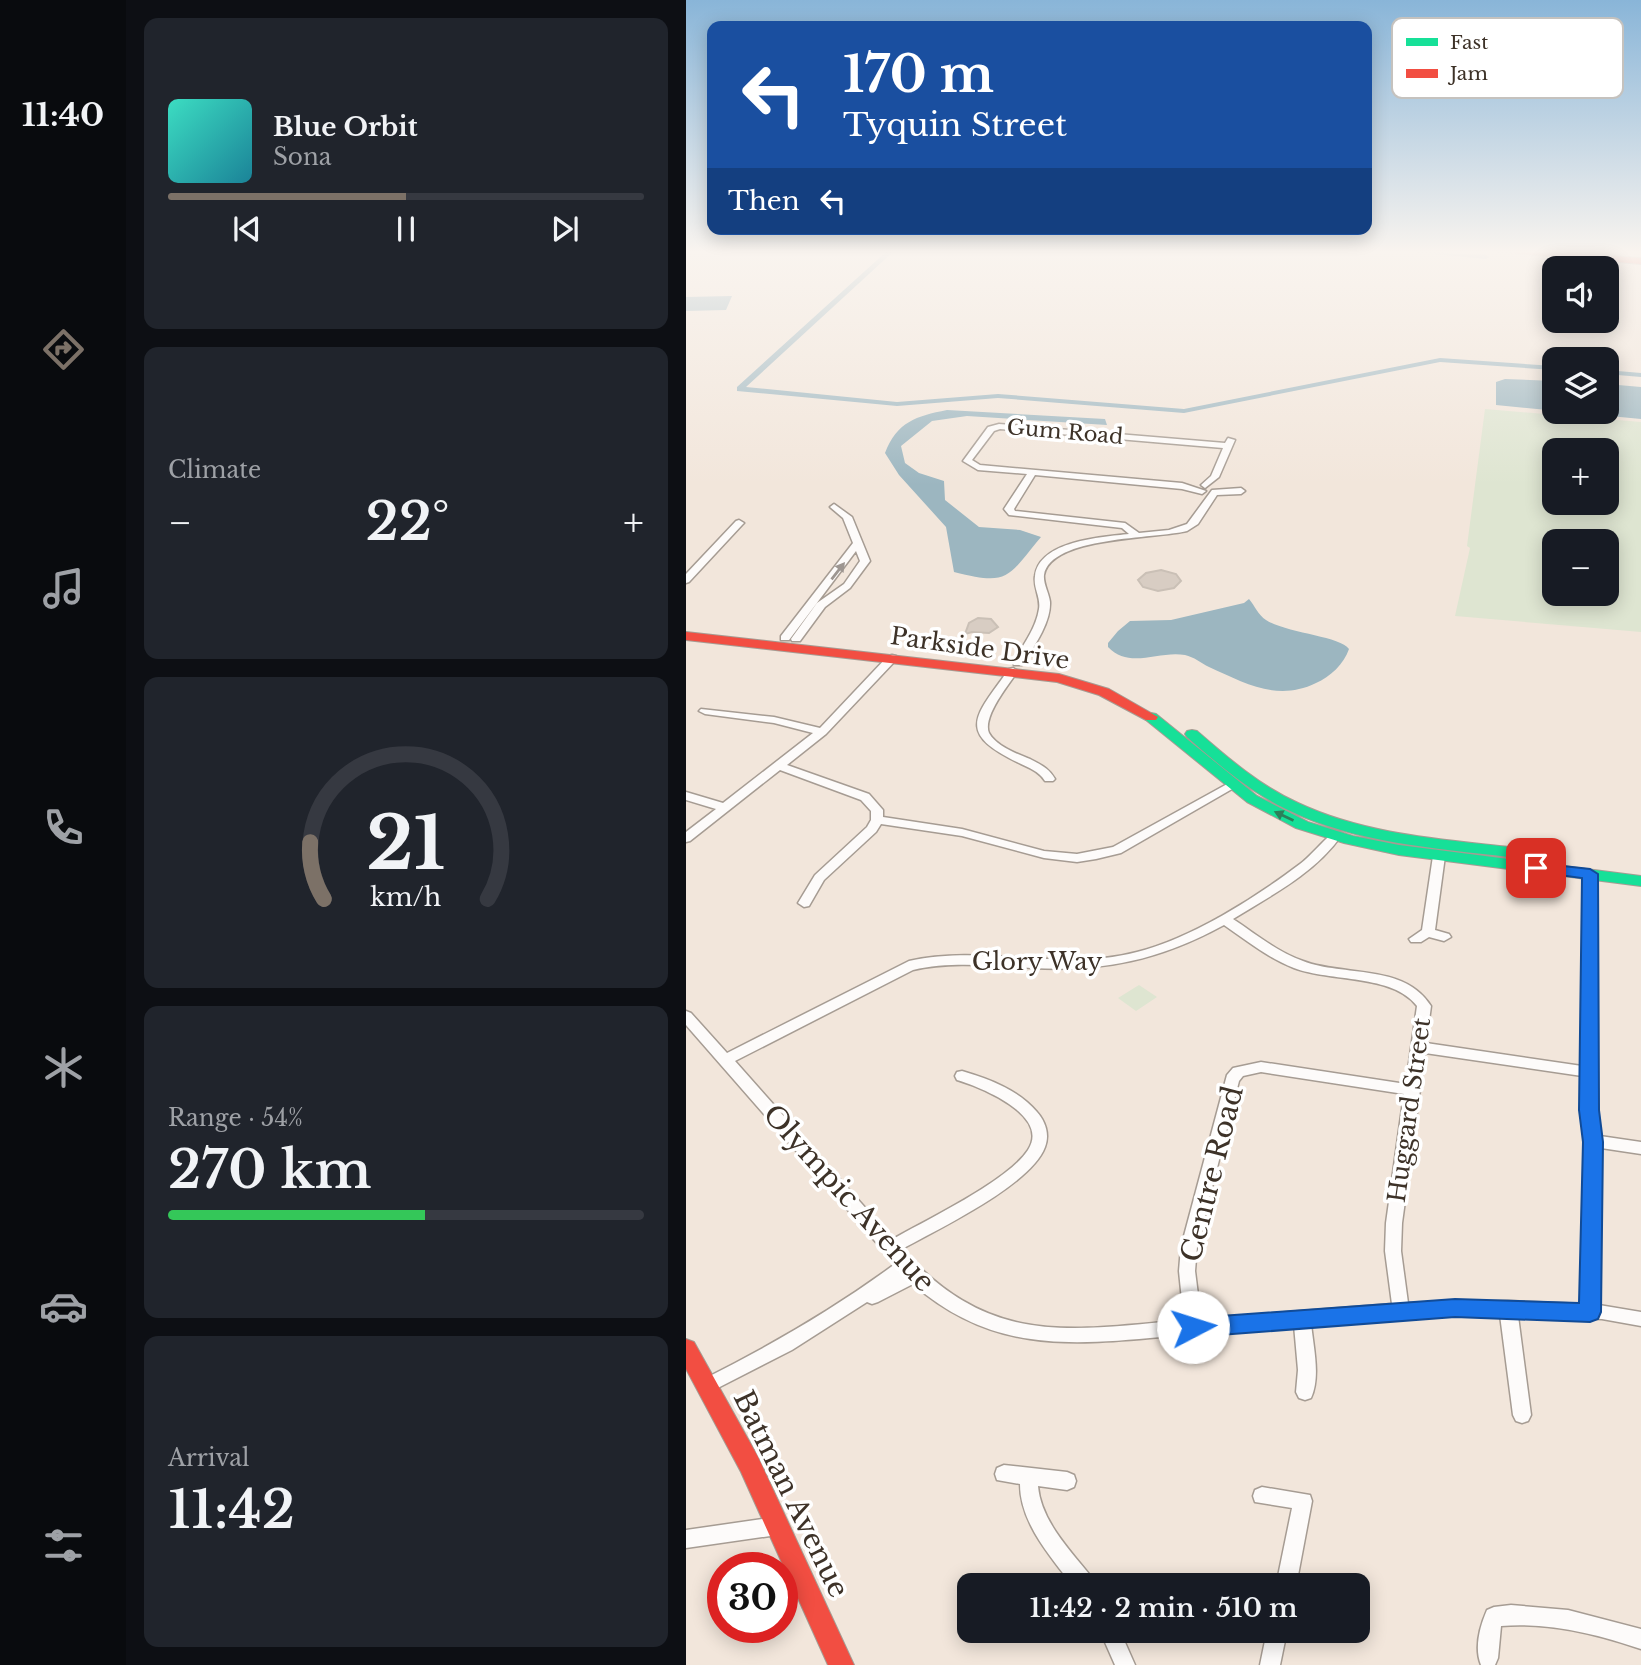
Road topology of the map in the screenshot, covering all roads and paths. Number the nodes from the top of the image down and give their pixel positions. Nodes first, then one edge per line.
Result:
1 (1032, 472) junction
2 (1216, 487) junction
3 (1204, 490) junction
4 (834, 507) dead end
5 (738, 523) dead end
6 (1137, 536) junction
7 (858, 542) junction
8 (686, 580) edge
9 (820, 594) junction
10 (833, 596) junction
11 (814, 608) junction
12 (686, 627) edge
13 (686, 636) edge
14 (789, 640) junction
15 (889, 655) junction
16 (1015, 667) junction
17 (705, 711) dead end
18 (822, 732) junction
19 (779, 766) junction
20 (1049, 779) dead end
21 (1240, 782) junction
22 (686, 796) edge
23 (724, 807) junction
24 (877, 820) junction
25 (1338, 830) junction
26 (686, 838) edge
27 (1438, 856) junction
28 (1518, 860) junction
29 (1590, 868) junction
30 (1641, 869) edge
31 (1641, 881) edge
32 (804, 903) dead end
33 (1224, 919) junction
34 (1444, 937) dead end
35 (686, 1016) edge
36 (1418, 1047) junction
37 (725, 1060) junction
38 (1589, 1072) junction
39 (961, 1076) dead end
40 (1412, 1090) junction
41 (1593, 1142) junction
42 (1641, 1149) edge
43 (890, 1248) junction
44 (910, 1270) junction
45 (1508, 1308) junction
46 (1401, 1310) junction
47 (1590, 1312) junction
48 (1637, 1315) edge
49 (1302, 1318) junction
50 (1193, 1327) junction
51 (686, 1349) edge
52 (708, 1385) junction
53 (1305, 1392) dead end
54 (1522, 1415) dead end
55 (1004, 1474) dead end
56 (1029, 1476) junction
57 (1067, 1481) dead end
58 (1262, 1496) dead end
59 (777, 1526) junction
60 (686, 1539) edge
61 (1077, 1573) edge
62 (1289, 1573) edge
63 (1641, 1639) edge
64 (1115, 1643) edge
65 (1275, 1643) edge
66 (1488, 1658) dead end
67 (841, 1665) edge
68 (1125, 1665) edge
69 (1270, 1665) edge

1 - 2 street, Gum Road
1 - 3 street, Gum Road
1 - 6 street
2 - 3 street
2 - 3 street, Gum Road
3 - 6 street
4 - 7 street
5 - 8 street
6 - 16 street
9 -> 7 street
7 - 10 street
9 - 10 street
9 - 11 street
10 - 11 street
11 - 14 street
12 - 14 street, Parkside Drive
13 - 14 street, Parkside Drive
14 - 15 street, Parkside Drive
15 - 16 street, Parkside Drive
15 - 18 street
16 - 20 street
16 - 21 street, Parkside Drive
17 - 18 street
18 - 19 street
19 - 23 street
19 - 24 street
21 - 24 street
21 - 25 street, Parkside Drive
22 - 23 street
23 - 26 street
24 - 32 street
25 - 27 street, Parkside Drive
25 - 28 street, Parkside Drive
25 - 33 street, Glory Way
27 - 28 street, Parkside Drive
27 - 34 street
28 - 29 street, Parkside Drive
29 - 30 street, Parkside Drive
29 - 31 street, Parkside Drive
29 - 38 street
33 - 36 street, Huggard Street
33 - 37 street, Glory Way
35 - 37 street, Olympic Avenue
36 - 38 street
36 - 40 street, Huggard Street
37 - 43 street, Olympic Avenue
38 - 41 street
39 - 43 street
40 - 46 street, Huggard Street
40 - 50 street, Centre Road
41 - 42 street
41 - 47 street
43 - 44 street, Olympic Avenue
44 - 50 street, Olympic Avenue
44 - 52 street
45 - 46 street, Olympic Avenue
45 - 47 street, Olympic Avenue
45 - 54 street
46 - 49 street, Olympic Avenue
47 - 48 street, Olympic Avenue
49 - 50 street, Olympic Avenue
49 - 53 street
51 - 52 street, Batman Avenue
52 - 59 street, Batman Avenue
55 - 56 street
56 - 57 street
56 - 61 street
58 - 62 street
59 - 60 street
59 - 67 street, Batman Avenue
63 - 66 street
64 - 68 street
65 - 69 street

